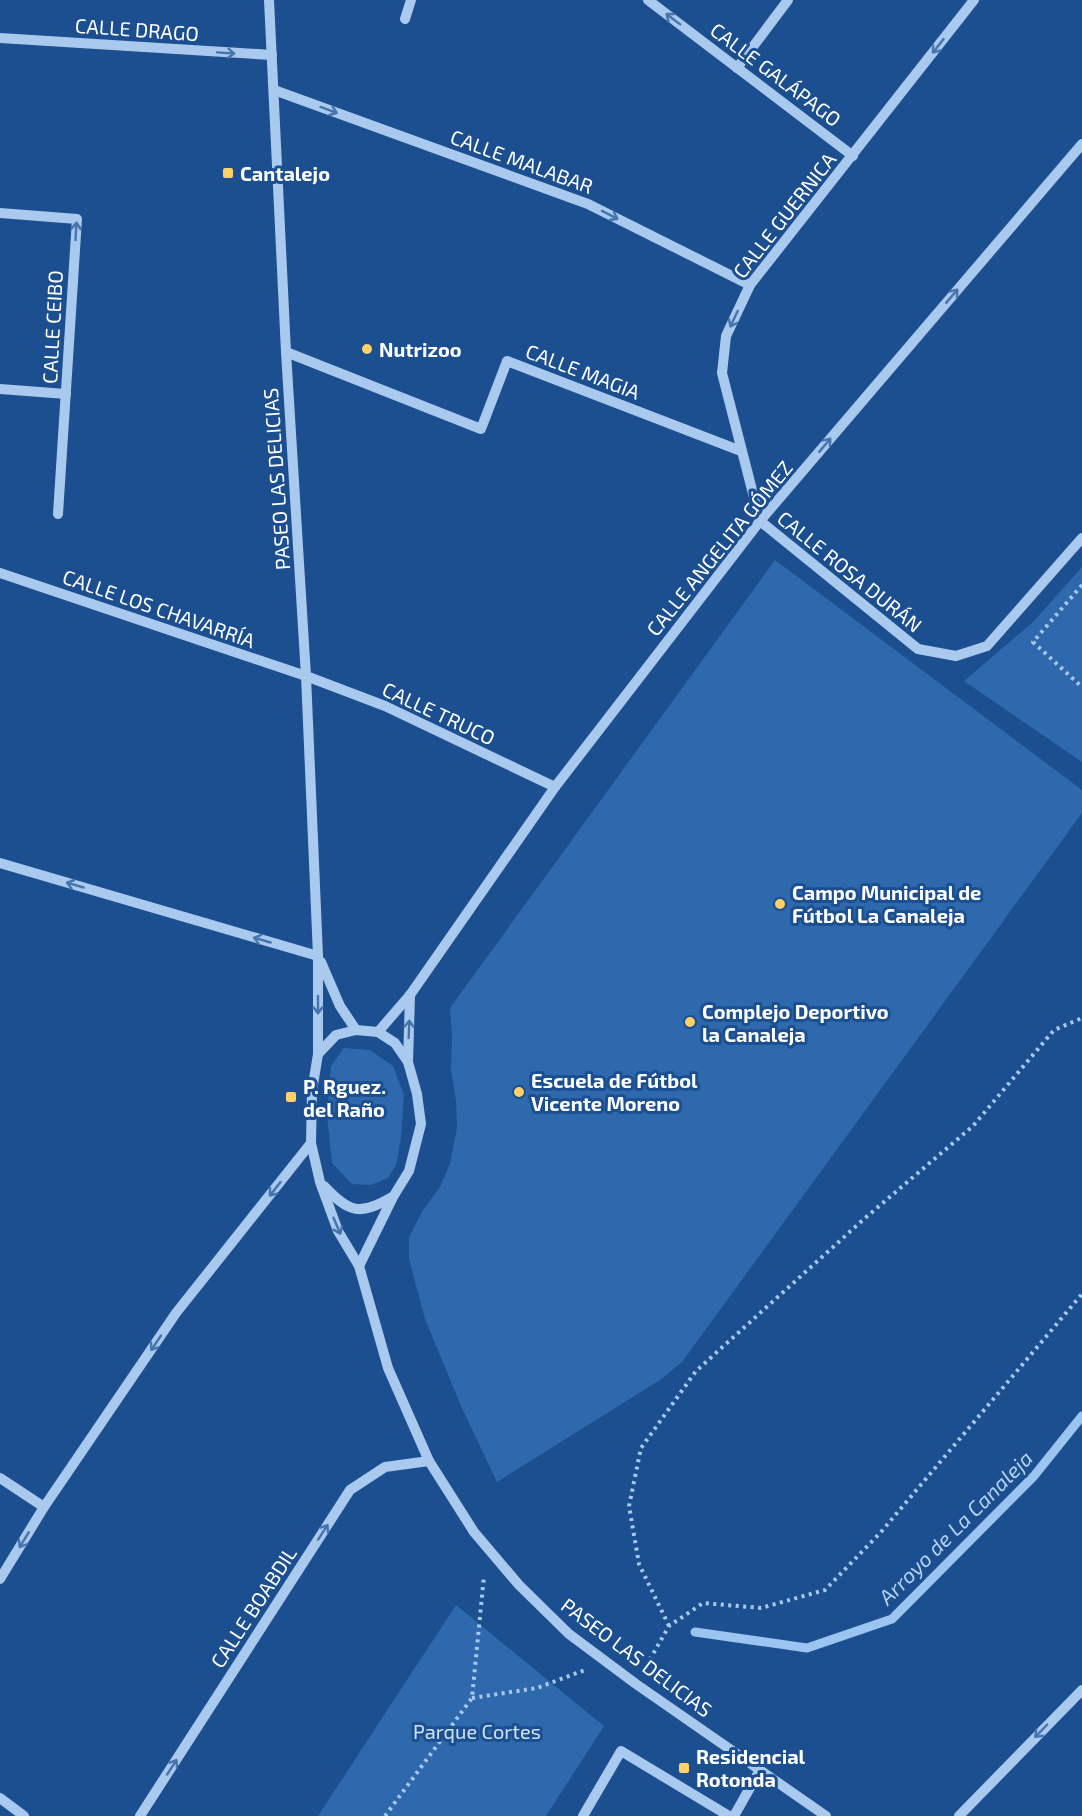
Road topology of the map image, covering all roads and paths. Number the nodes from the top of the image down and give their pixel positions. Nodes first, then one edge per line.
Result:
1 (270, 0) edge
2 (411, 0) edge
3 (648, 0) edge
4 (788, 0) edge
5 (974, 0) edge
6 (405, 19) dead end
7 (0, 38) edge
8 (272, 56) junction
9 (737, 68) junction
10 (274, 90) junction
11 (1082, 144) edge
12 (853, 156) junction
13 (0, 213) edge
14 (750, 285) junction
15 (286, 352) junction
16 (0, 389) edge
17 (66, 394) junction
18 (741, 451) junction
19 (58, 514) dead end
20 (760, 521) junction
21 (1082, 538) edge
22 (0, 573) edge
23 (1082, 585) edge
24 (306, 676) junction
25 (1082, 687) edge
26 (555, 787) junction
27 (0, 863) edge
28 (318, 956) junction
29 (410, 995) junction
30 (1082, 1018) edge
31 (356, 1030) junction
32 (378, 1032) junction
33 (318, 1054) junction
34 (408, 1062) junction
35 (312, 1143) junction
36 (320, 1182) junction
37 (393, 1197) junction
38 (359, 1266) junction
39 (1082, 1294) edge
40 (429, 1461) junction
41 (0, 1478) edge
42 (44, 1507) junction
43 (487, 1547) junction
44 (0, 1579) edge
45 (669, 1626) junction
46 (606, 1662) junction
47 (636, 1684) junction
48 (1082, 1690) edge
49 (472, 1698) junction
50 (760, 1770) junction
51 (0, 1798) edge
52 (24, 1816) edge
53 (140, 1816) edge
54 (385, 1816) edge
55 (583, 1816) edge
56 (729, 1816) edge
57 (734, 1816) edge
58 (826, 1816) edge
59 (959, 1816) edge

1 - 8 street, PASEO LAS DELICIAS
2 - 6 street
9 -> 3 street, CALLE GALÁPAGO
4 - 9 street
5 -> 12 street, CALLE GUERNICA
7 -> 8 street, CALLE DRAGO
8 - 10 street, PASEO LAS DELICIAS
9 - 12 street, CALLE GALÁPAGO
10 -> 14 street, CALLE MALABAR
10 - 15 street, PASEO LAS DELICIAS
20 -> 11 street, CALLE ANGELITA GÓMEZ
12 - 14 street, CALLE GUERNICA
17 -> 13 street, CALLE CEIBO
14 -> 18 street, CALLE GUERNICA
15 - 18 street, CALLE MAGIA
15 - 24 street, PASEO LAS DELICIAS
16 - 17 street
17 - 19 street, CALLE CEIBO
18 - 20 street, CALLE GUERNICA
20 - 21 street, CALLE ROSA DURÁN
20 - 26 street, CALLE ANGELITA GÓMEZ
22 - 24 street, CALLE LOS CHAVARRÍA
23 - 25 path
24 - 26 street, CALLE TRUCO
24 - 28 street, PASEO LAS DELICIAS
26 - 29 street, CALLE ANGELITA GÓMEZ
28 -> 27 street
28 - 31 street, PASEO LAS DELICIAS
28 -> 33 street, PASEO LAS DELICIAS
29 - 32 street, CALLE ANGELITA GÓMEZ
34 -> 29 street
30 - 45 path
31 - 32 street
31 - 33 street
32 - 34 street
33 - 35 street
34 - 37 street
35 - 36 street
35 -> 42 street
36 - 37 street
36 -> 38 street, PASEO LAS DELICIAS
37 - 38 street
38 - 40 street, PASEO LAS DELICIAS
39 - 45 path
40 - 43 street, PASEO LAS DELICIAS
53 -> 40 street, CALLE BOABDIL
41 - 42 street
42 -> 44 street
43 - 46 street, PASEO LAS DELICIAS
43 - 49 path
45 - 47 path
46 - 47 street, PASEO LAS DELICIAS
46 - 49 path
47 - 50 street, PASEO LAS DELICIAS
48 -> 59 street
49 - 54 path
50 - 57 street
50 - 58 street, PASEO LAS DELICIAS
51 - 52 street
55 - 56 street

